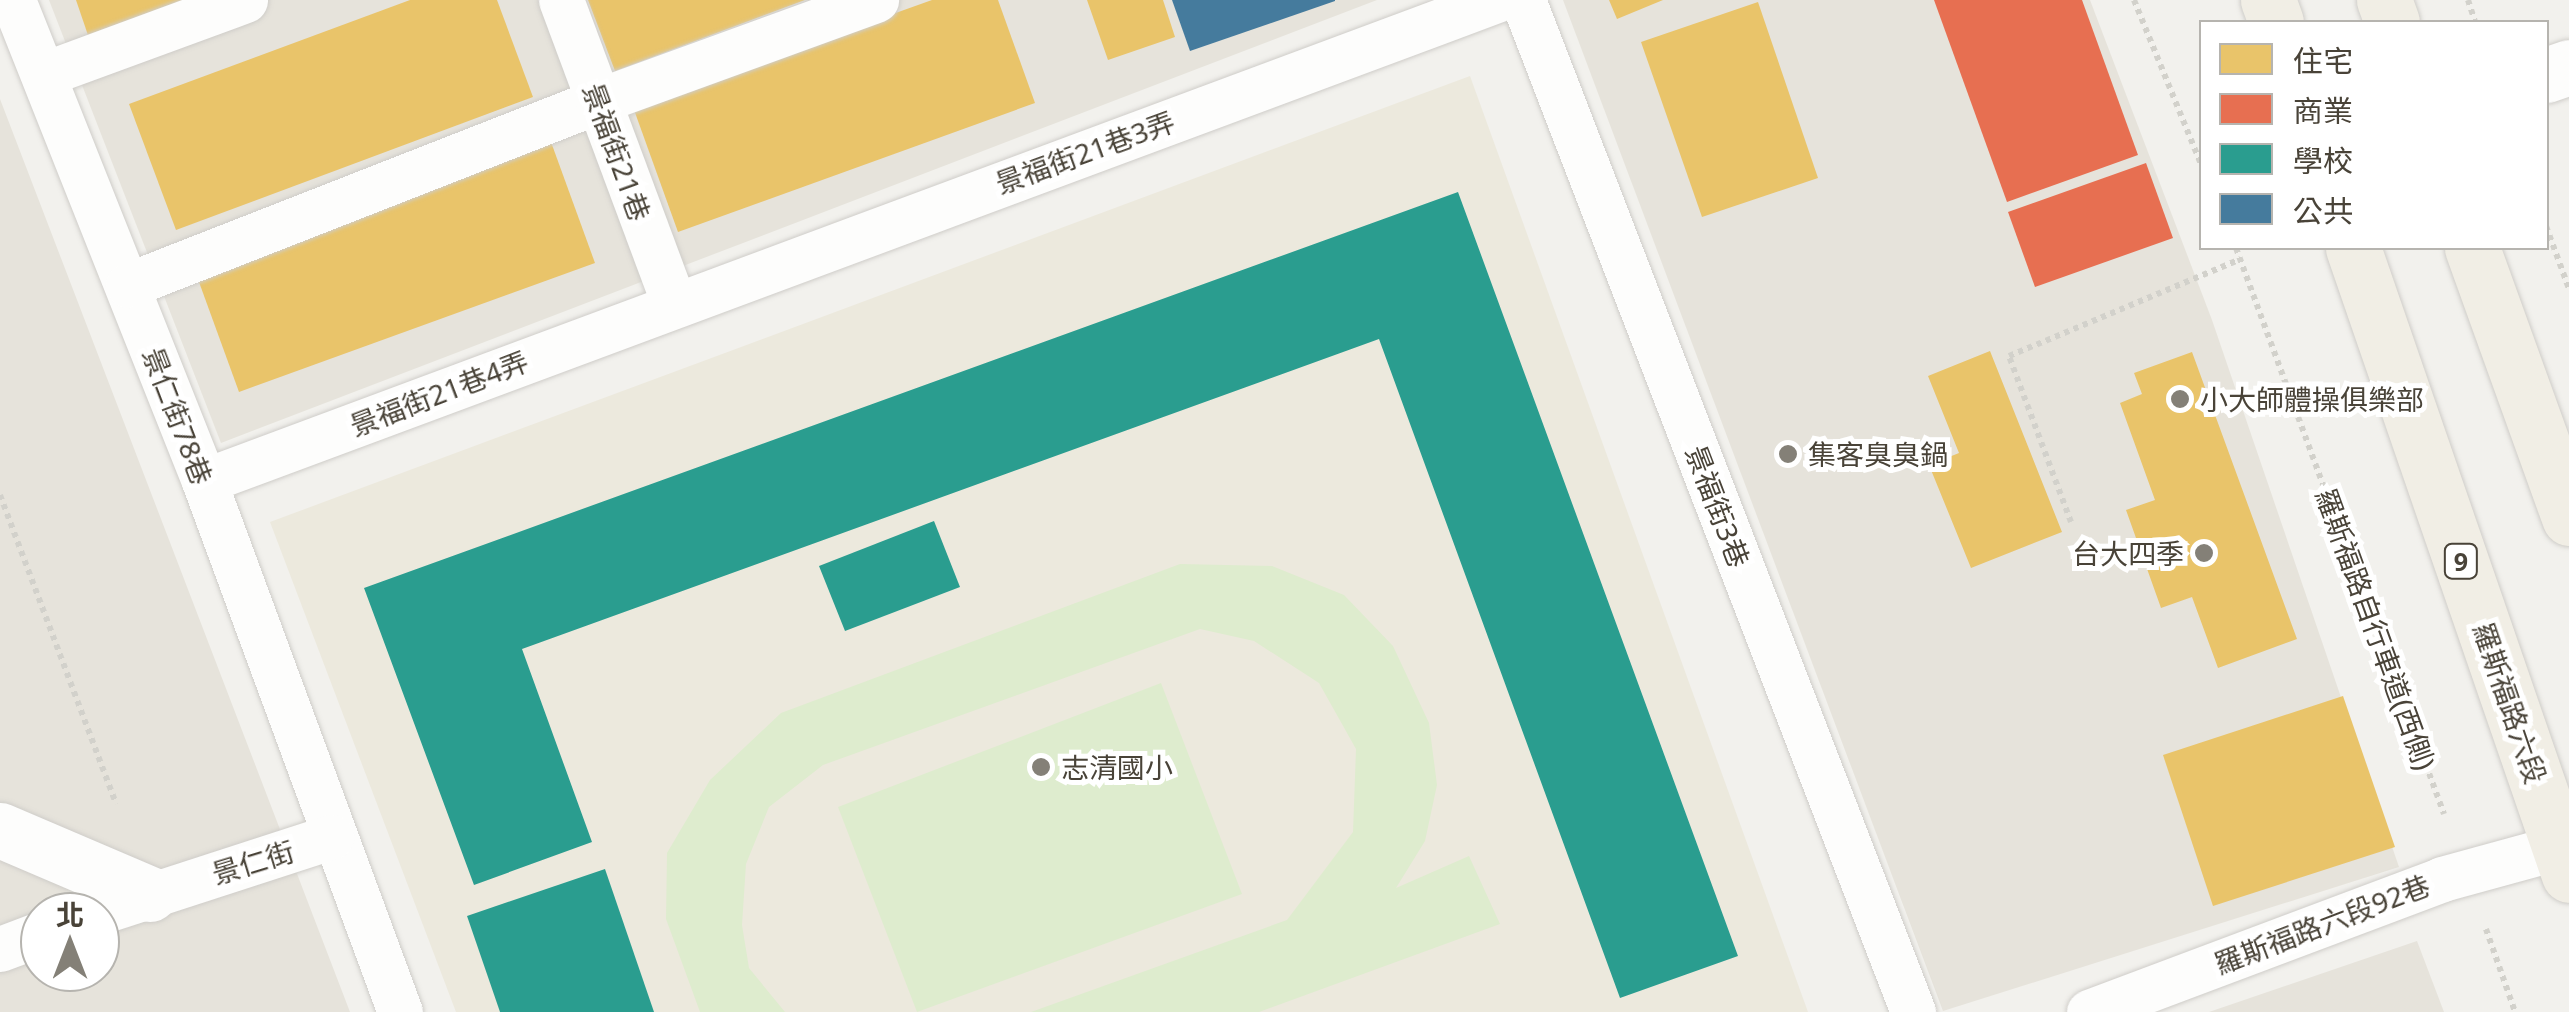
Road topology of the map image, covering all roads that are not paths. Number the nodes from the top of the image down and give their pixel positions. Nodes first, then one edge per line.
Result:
1 (13, 0) edge
2 (245, 0) edge
3 (560, 0) edge
4 (876, 0) edge
5 (1497, 0) edge
6 (1523, 0) edge
7 (47, 74) junction
8 (598, 101) junction
9 (2355, 250) edge
10 (2473, 250) edge
11 (128, 286) junction
12 (674, 304) junction
13 (204, 481) junction
14 (2569, 518) edge
15 (0, 830) edge
16 (332, 837) junction
17 (2564, 861) edge
18 (125, 903) edge
19 (400, 1012) edge
20 (1913, 1012) edge
21 (2088, 1012) edge

1 - 7 lane, 景仁街78巷
2 - 7 lane
3 - 8 lane, 景福街21巷
4 - 8 lane
5 - 12 lane, 景福街21巷3弄
6 - 20 lane, 景福街3巷
7 - 11 lane, 景仁街78巷
8 - 11 lane
8 - 12 lane, 景福街21巷
9 - 17 main road, 羅斯福路六段 / 9
10 - 14 main road
11 - 13 lane, 景仁街78巷
12 - 13 lane, 景福街21巷4弄
13 - 16 lane, 景仁街78巷
15 - 18 street
16 - 18 lane, 景仁街
16 - 19 lane, 景仁街
17 - 21 lane, 羅斯福路六段92巷

